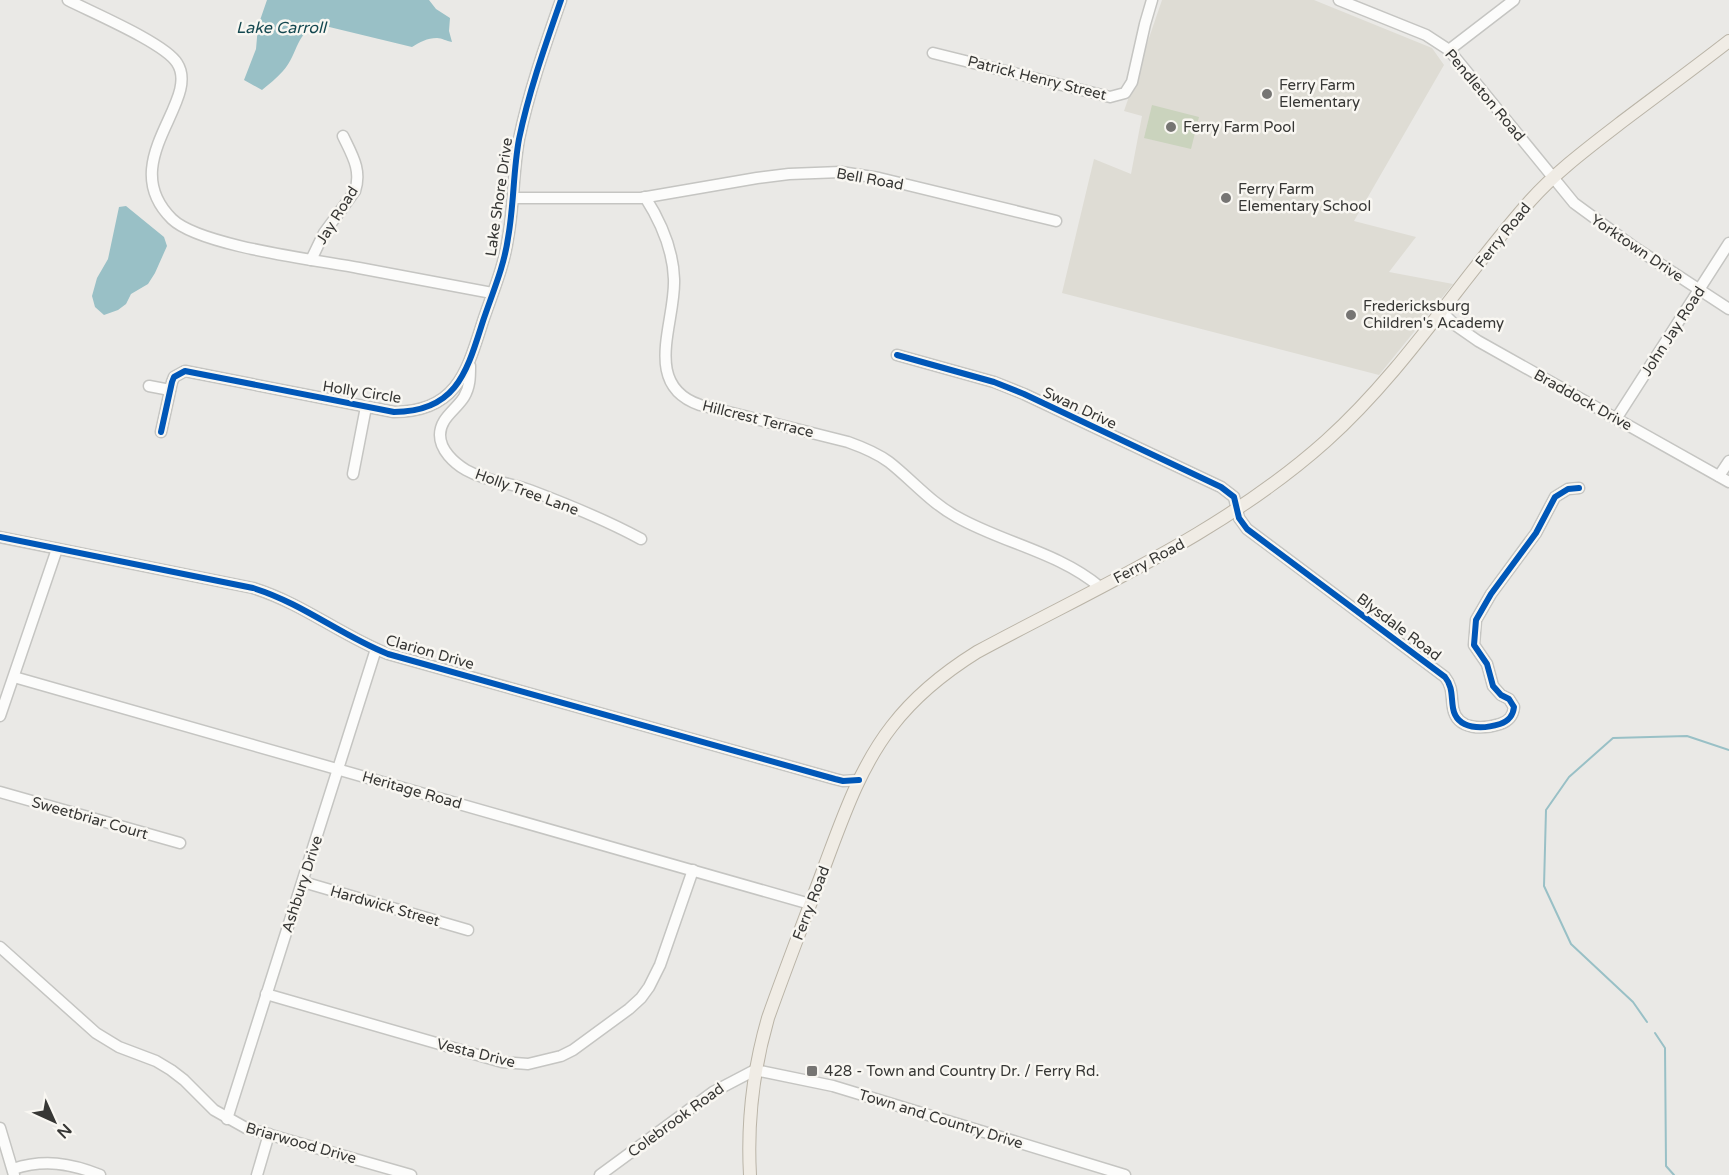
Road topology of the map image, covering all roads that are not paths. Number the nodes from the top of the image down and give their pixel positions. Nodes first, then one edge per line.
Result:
1 (68, 0) edge
2 (561, 0) edge
3 (1152, 0) edge
4 (1339, 0) edge
5 (1514, 0) edge
6 (1728, 44) edge
7 (1449, 50) junction
8 (933, 52) dead end
9 (343, 136) dead end
10 (1552, 178) junction
11 (645, 197) junction
12 (513, 198) junction
13 (1056, 221) dead end
14 (1729, 243) edge
15 (311, 260) junction
16 (1699, 289) junction
17 (492, 293) junction
18 (1729, 309) edge
19 (1442, 312) junction
20 (897, 355) dead end
21 (471, 360) junction
22 (149, 386) dead end
23 (170, 390) junction
24 (366, 407) junction
25 (1616, 418) junction
26 (161, 432) dead end
27 (1729, 461) edge
28 (353, 474) dead end
29 (1724, 479) edge
30 (1579, 488) dead end
31 (1238, 509) junction
32 (0, 537) edge
33 (641, 539) dead end
34 (57, 549) junction
35 (1100, 587) junction
36 (376, 649) junction
37 (14, 677) junction
38 (0, 716) edge
39 (338, 769) junction
40 (859, 780) junction
41 (0, 792) edge
42 (180, 843) dead end
43 (693, 870) junction
44 (303, 882) junction
45 (810, 904) junction
46 (468, 930) dead end
47 (0, 947) edge
48 (266, 994) junction
49 (755, 1070) junction
50 (227, 1119) junction
51 (0, 1128) edge
52 (269, 1134) junction
53 (382, 1171) edge
54 (13, 1172) edge
55 (100, 1175) edge
56 (257, 1175) edge
57 (411, 1175) edge
58 (600, 1175) edge
59 (750, 1175) edge
60 (1125, 1175) edge

1 - 15 street
2 - 12 street, Lake Shore Drive
3 - 8 street, Patrick Henry Street
4 - 7 street, Pendleton Road
5 - 7 street
6 - 10 main road, Ferry Road
7 - 10 street, Pendleton Road
9 - 15 street, Jay Road
10 - 16 street, Yorktown Drive
10 - 19 main road, Ferry Road
11 - 12 street
11 - 13 street, Bell Road
11 - 35 street, Hillcrest Terrace
12 - 17 street, Lake Shore Drive
14 - 16 street, John Jay Road
15 - 17 street
16 - 18 street, Yorktown Drive
16 - 25 street, John Jay Road
17 - 21 street, Holly Circle
19 - 25 street, Braddock Drive
19 - 31 main road, Ferry Road
20 - 31 street, Swan Drive
21 - 24 street, Holly Circle
21 - 33 street, Holly Tree Lane
22 - 23 street
23 - 24 street, Holly Circle
23 - 26 street
24 - 28 street
25 - 29 street, Braddock Drive
27 - 29 street
30 - 31 street, Blysdale Road
31 - 35 main road, Ferry Road
32 - 34 street, Clarion Drive
34 - 36 street, Clarion Drive
34 - 37 street
35 - 40 main road, Ferry Road
36 - 39 street, Ashbury Drive
36 - 40 street, Clarion Drive
37 - 38 street
37 - 39 street, Heritage Road
39 - 43 street, Heritage Road
39 - 44 street, Ashbury Drive
40 - 45 main road, Ferry Road
41 - 42 street, Sweetbriar Court
43 - 45 street, Heritage Road
43 - 48 street, Vesta Drive
44 - 46 street, Hardwick Street
44 - 48 street, Ashbury Drive
45 - 49 main road, Ferry Road
47 - 50 street, Briarwood Drive
48 - 50 street, Ashbury Drive
49 - 58 street, Colebrook Road
49 - 59 main road, Ferry Road
49 - 60 street, Town and Country Drive
50 - 52 street, Briarwood Drive
51 - 54 street
52 - 53 street, Briarwood Drive
52 - 56 street
53 - 57 street, Briarwood Drive
54 - 55 street

